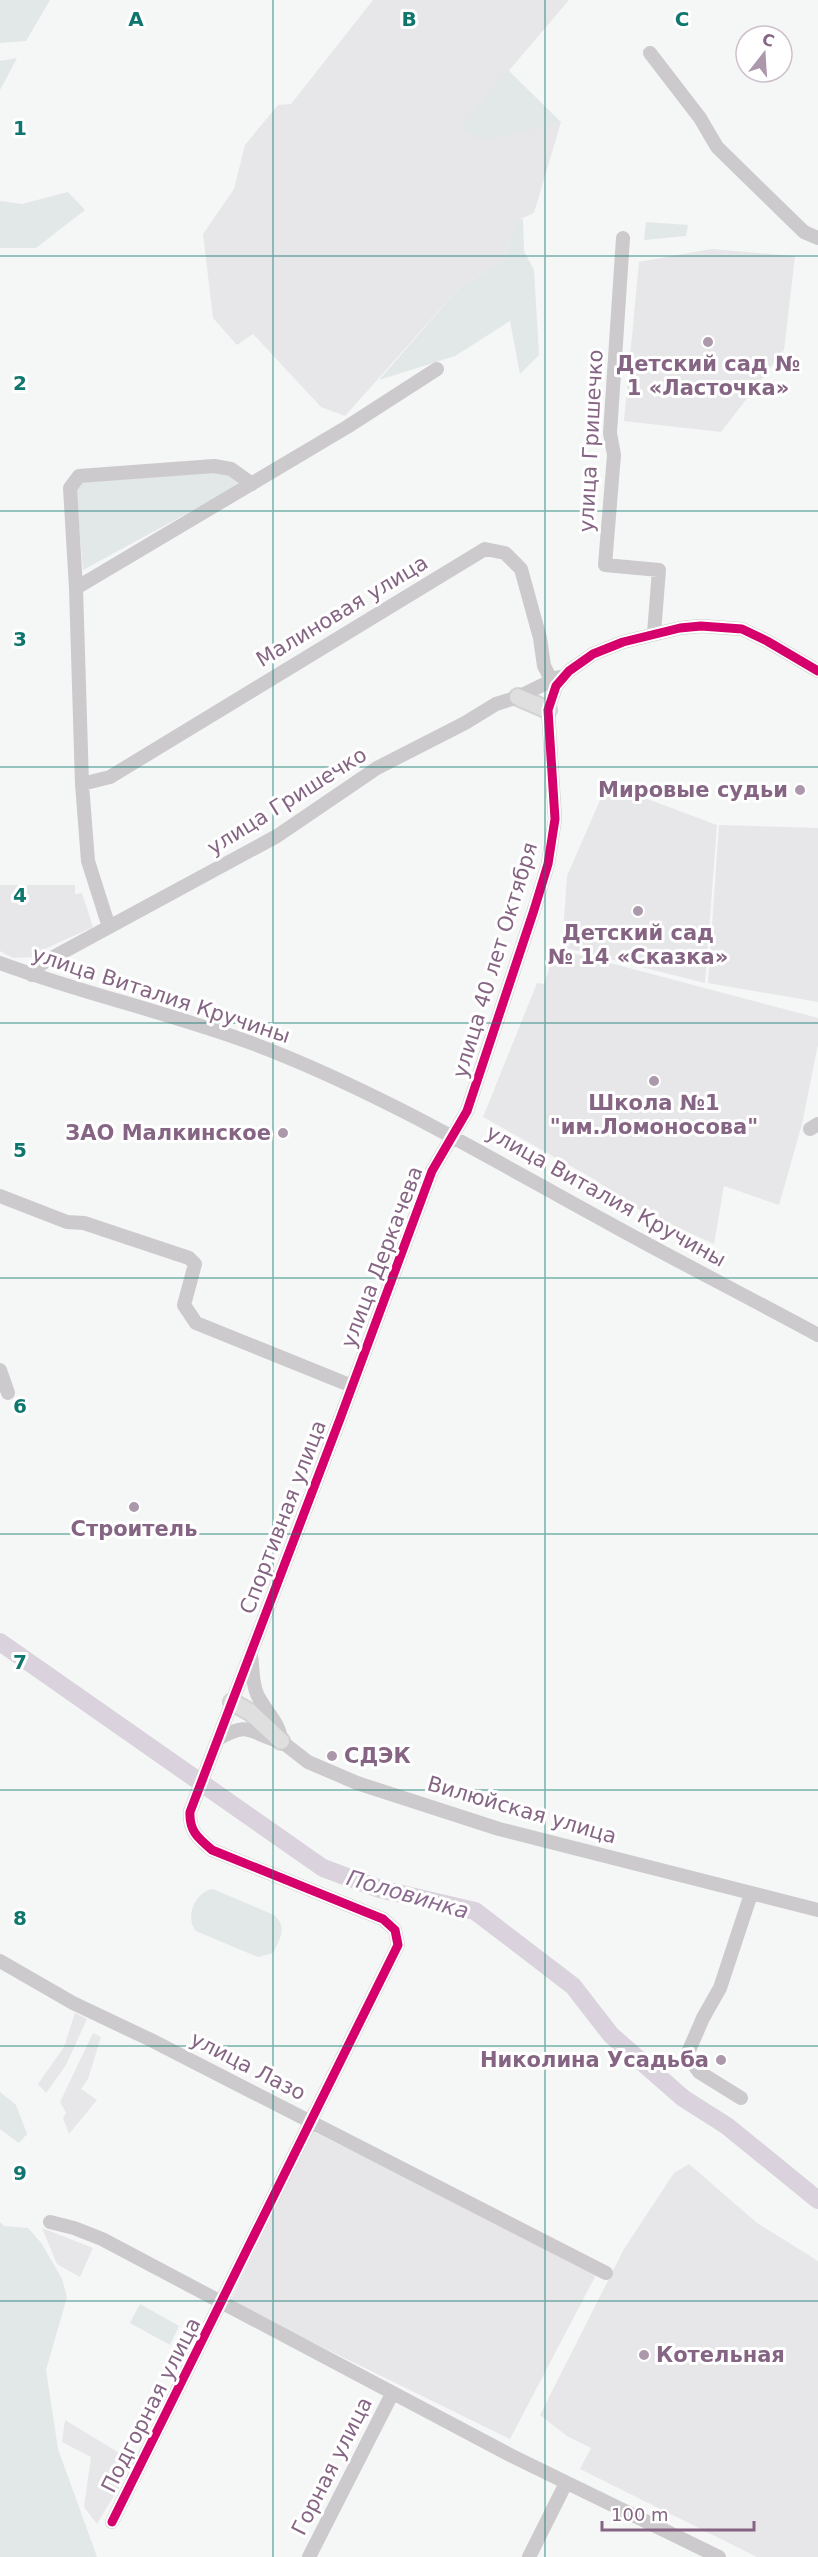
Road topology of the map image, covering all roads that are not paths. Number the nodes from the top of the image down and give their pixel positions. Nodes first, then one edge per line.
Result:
1 (651, 53) dead end
2 (623, 238) dead end
3 (818, 238) edge
4 (436, 369) dead end
5 (252, 484) junction
6 (76, 588) junction
7 (654, 633) junction
8 (569, 671) junction
9 (818, 671) edge
10 (552, 681) junction
11 (518, 697) junction
12 (548, 710) junction
13 (82, 784) junction
14 (109, 927) junction
15 (0, 963) edge
16 (32, 975) junction
17 (454, 1136) junction
18 (0, 1196) edge
19 (818, 1335) edge
20 (0, 1370) edge
21 (351, 1390) junction
22 (8, 1393) dead end
23 (250, 1654) junction
24 (231, 1702) junction
25 (281, 1741) junction
26 (217, 1743) junction
27 (751, 1894) junction
28 (818, 1910) edge
29 (0, 1961) edge
30 (741, 2098) dead end
31 (312, 2122) junction
32 (50, 2222) dead end
33 (606, 2273) dead end
34 (222, 2303) junction
35 (392, 2394) junction
36 (566, 2483) junction
37 (112, 2522) dead end
38 (309, 2557) edge
39 (529, 2557) edge
40 (719, 2557) edge

1 - 3 street
2 - 7 street, улица Гришечко
4 - 5 street
5 - 6 street
5 - 6 street
6 - 13 street
7 - 8 street, улица 40 лет Октября
7 - 9 street, улица 40 лет Октября
8 - 10 street, улица Гришечко
8 - 12 street, улица 40 лет Октября
10 - 11 street, улица Гришечко
10 - 13 street, Малиновая улица
11 - 12 main road
11 - 14 street, улица Гришечко
12 - 17 street, улица 40 лет Октября
13 - 14 street
14 - 16 street, улица Гришечко
15 - 16 street, улица Виталия Кручины
16 - 17 street, улица Виталия Кручины
17 - 19 street, улица Виталия Кручины
17 - 21 street, улица Деркачева
18 - 21 street
20 - 22 street
21 - 23 street, Спортивная улица
23 - 24 street, Спортивная улица
23 - 25 street, Вилюйская улица
24 - 25 main road
24 - 26 street, Спортивная улица
25 - 26 street
25 - 27 street, Вилюйская улица
26 - 31 street, Спортивная улица
27 - 28 street, Вилюйская улица
27 - 30 street
29 - 31 street, улица Лазо
31 - 33 street, улица Лазо
31 - 34 street, Подгорная улица
32 - 34 street
34 - 35 street
34 - 37 street, Подгорная улица
35 - 36 street
35 - 38 street, Горная улица
36 - 39 street
36 - 40 street

